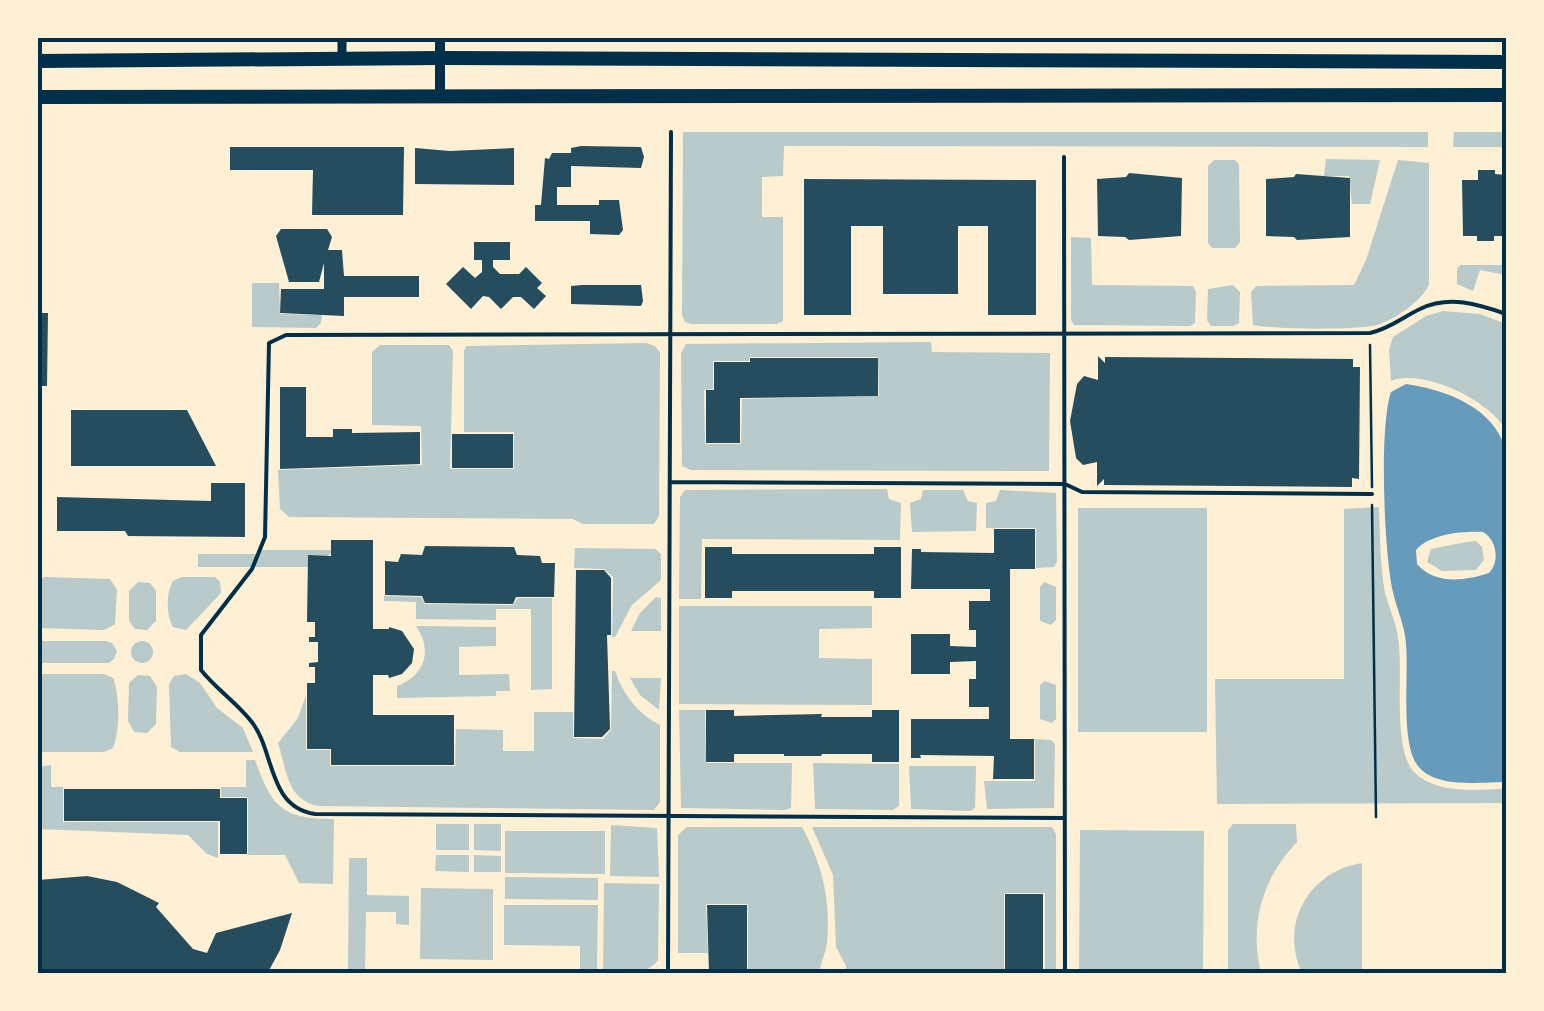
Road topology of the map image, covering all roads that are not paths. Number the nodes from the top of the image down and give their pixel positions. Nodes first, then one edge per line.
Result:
1 (342, 38) edge
2 (440, 38) edge
3 (440, 58) junction
4 (342, 59) junction
5 (38, 61) edge
6 (1506, 62) edge
7 (38, 96) edge
8 (1506, 96) edge
9 (440, 97) junction
10 (671, 132) dead end
11 (1064, 158) dead end
12 (1506, 314) edge
13 (1064, 331) junction
14 (670, 332) junction
15 (670, 482) junction
16 (1064, 484) junction
17 (1372, 494) road end
18 (668, 818) junction
19 (1064, 818) junction
20 (668, 974) edge
21 (1064, 974) edge

1 - 4 street
2 - 3 street
3 - 4 main road
3 - 6 main road
3 - 9 street
4 - 5 main road
7 - 9 main road
8 - 9 main road
10 - 14 lane
11 - 13 lane
12 - 13 lane
13 - 14 lane
13 - 16 lane
14 - 15 lane
14 - 18 lane
15 - 16 lane
15 - 18 lane
16 - 17 lane
16 - 19 lane
18 - 19 lane
18 - 20 lane
19 - 21 lane

